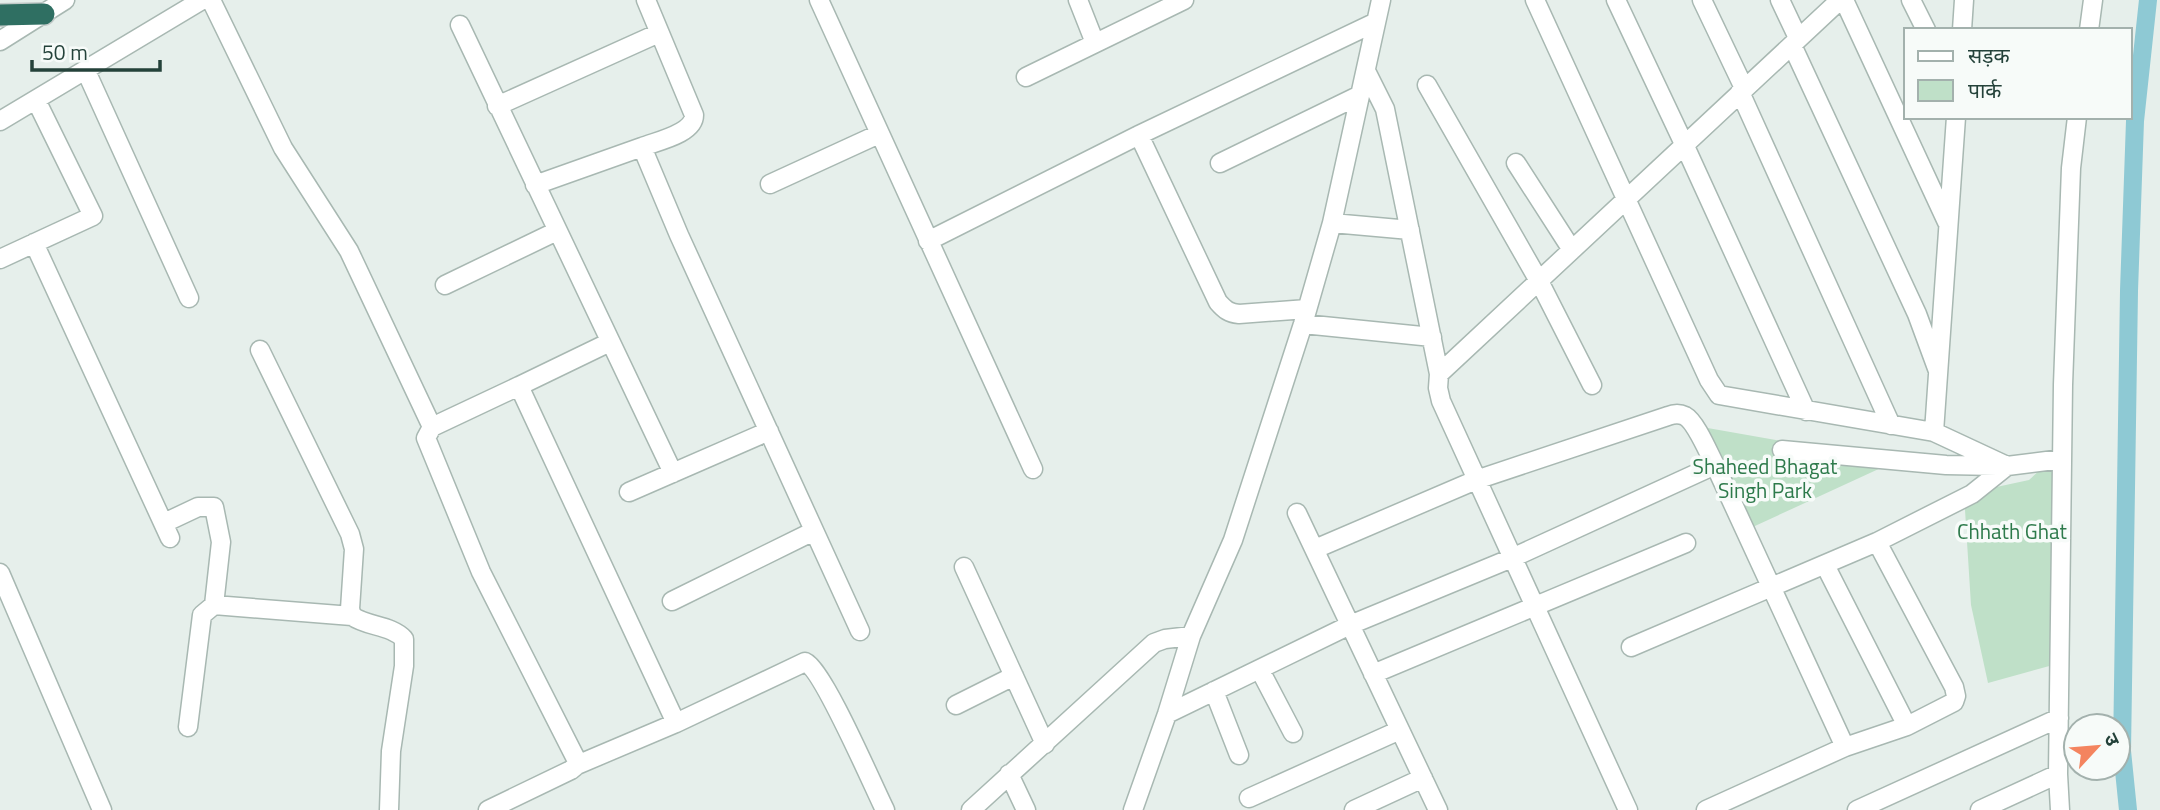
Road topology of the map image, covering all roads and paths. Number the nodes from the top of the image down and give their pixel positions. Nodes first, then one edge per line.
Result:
1 (7, 0) edge
2 (65, 0) edge
3 (202, 0) edge
4 (211, 0) edge
5 (819, 0) edge
6 (1078, 0) edge
7 (1184, 0) edge
8 (1381, 0) edge
9 (1535, 0) edge
10 (1616, 0) edge
11 (1702, 0) edge
12 (1780, 0) edge
13 (1842, 0) edge
14 (1911, 0) edge
15 (1964, 0) edge
16 (2092, 0) edge
17 (650, 1) edge
18 (0, 5) edge
19 (44, 14) junction
20 (0, 15) edge
21 (1377, 22) junction
22 (460, 25) dead end
23 (1925, 28) edge
24 (1962, 28) edge
25 (2089, 28) edge
26 (659, 33) junction
27 (0, 41) edge
28 (1795, 41) junction
29 (1096, 43) junction
30 (86, 71) junction
31 (1366, 71) junction
32 (1026, 76) dead end
33 (1427, 85) dead end
34 (1742, 90) junction
35 (1360, 95) junction
36 (36, 100) junction
37 (497, 106) junction
38 (1956, 119) edge
39 (2077, 119) edge
40 (0, 121) edge
41 (879, 134) junction
42 (1139, 135) junction
43 (1684, 144) junction
44 (642, 147) junction
45 (1220, 163) dead end
46 (1516, 163) dead end
47 (770, 184) dead end
48 (535, 185) junction
49 (1626, 198) junction
50 (1332, 223) junction
51 (1948, 226) junction
52 (1410, 230) junction
53 (557, 231) junction
54 (928, 241) junction
55 (34, 243) junction
56 (1572, 250) junction
57 (0, 259) edge
58 (1539, 281) junction
59 (446, 285) dead end
60 (189, 298) dead end
61 (1305, 316) junction
62 (1432, 337) junction
63 (610, 342) junction
64 (260, 349) dead end
65 (1938, 371) junction
66 (1439, 374) junction
67 (1592, 385) dead end
68 (519, 386) junction
69 (1805, 411) junction
70 (1891, 425) junction
71 (432, 427) junction
72 (769, 431) junction
73 (1934, 432) junction
74 (1782, 450) dead end
75 (2062, 459) junction
76 (1715, 465) junction
77 (2007, 466) junction
78 (1033, 469) dead end
79 (673, 473) junction
80 (1476, 480) junction
81 (629, 492) dead end
82 (1297, 513) dead end
83 (814, 531) junction
84 (1877, 542) junction
85 (1686, 543) dead end
86 (1315, 549) junction
87 (1512, 558) junction
88 (1825, 565) junction
89 (964, 567) dead end
90 (0, 573) edge
91 (1772, 587) junction
92 (672, 601) dead end
93 (215, 605) junction
94 (1534, 607) junction
95 (352, 616) junction
96 (1350, 625) junction
97 (860, 631) dead end
98 (1191, 636) junction
99 (1631, 648) dead end
100 (1260, 670) junction
101 (1373, 674) junction
102 (1014, 676) junction
103 (1214, 691) junction
104 (956, 705) dead end
105 (1167, 714) junction
106 (2059, 718) junction
107 (676, 723) junction
108 (1907, 726) junction
109 (188, 727) dead end
110 (1400, 730) junction
111 (1293, 733) dead end
112 (1045, 744) junction
113 (1845, 747) junction
114 (1239, 755) dead end
115 (577, 765) junction
116 (1009, 774) junction
117 (2058, 774) junction
118 (1423, 778) junction
119 (1249, 798) dead end
120 (102, 810) edge
121 (389, 810) edge
122 (488, 810) edge
123 (885, 810) edge
124 (971, 810) edge
125 (1026, 810) edge
126 (1133, 810) edge
127 (1354, 810) edge
128 (1438, 810) edge
129 (1628, 810) edge
130 (1706, 810) edge
131 (1857, 810) edge
132 (1980, 810) edge
133 (2060, 810) edge

1 - 18 highway
2 - 19 street
3 - 30 street
4 - 71 street
5 - 41 street
6 - 29 street
7 - 29 street
8 - 21 street
9 - 49 street
10 - 43 street
11 - 34 street
12 - 28 street
13 - 28 street
13 - 51 street
14 - 23 street
15 - 24 street
16 - 25 street
17 - 26 street
19 - 20 highway
19 - 27 street
21 - 31 street
21 - 42 street
22 - 37 street
26 - 37 street
26 - 44 street
28 - 34 street
28 - 65 street
29 - 32 street
30 - 36 street
30 - 60 street
31 - 35 street
31 - 52 street
33 - 58 street
34 - 43 street
34 - 70 street
35 - 45 street
35 - 50 street
36 - 40 street
36 - 55 street
37 - 48 street
38 - 51 street
39 - 75 street
41 - 47 street
41 - 54 street
42 - 54 street
42 - 61 street
43 - 49 street
43 - 69 street
44 - 48 street
44 - 72 street
46 - 56 street
48 - 53 street
49 - 56 street
49 - 69 street
50 - 52 street
50 - 61 street
51 - 65 street
52 - 62 street
53 - 59 street
53 - 63 street
54 - 78 street
55 - 57 street
55 - 93 street
56 - 58 street
58 - 66 street
58 - 67 street
61 - 62 street
61 - 98 street
62 - 66 street
63 - 68 street
63 - 79 street
64 - 95 street
65 - 73 street
66 - 80 street
68 - 71 street
68 - 107 street
69 - 70 street
70 - 73 street
71 - 115 street
72 - 79 street
72 - 83 street
73 - 77 street
74 - 77 street
75 - 77 street
75 - 106 street
76 - 80 street
76 - 87 street
76 - 91 street
77 - 84 street
79 - 81 street
80 - 86 street
80 - 87 street
82 - 86 street
83 - 92 street
83 - 97 street
84 - 88 street
84 - 108 street
85 - 94 street
86 - 96 street
87 - 94 street
87 - 96 street
88 - 91 street
88 - 108 street
89 - 102 street
90 - 120 street
91 - 99 street
91 - 113 street
93 - 95 street
93 - 109 street
94 - 101 street
94 - 129 street
95 - 121 street
96 - 100 street
96 - 101 street
98 - 105 street
98 - 112 street
100 - 103 street
100 - 111 street
101 - 110 street
102 - 104 street
102 - 112 street
103 - 105 street
103 - 114 street
105 - 126 street
106 - 117 street
106 - 131 street
107 - 115 street
107 - 123 street
108 - 113 street
110 - 118 street
110 - 119 street
112 - 116 street
113 - 130 street
115 - 122 street
116 - 124 street
116 - 125 street
117 - 132 street
117 - 133 street
118 - 127 street
118 - 128 street

